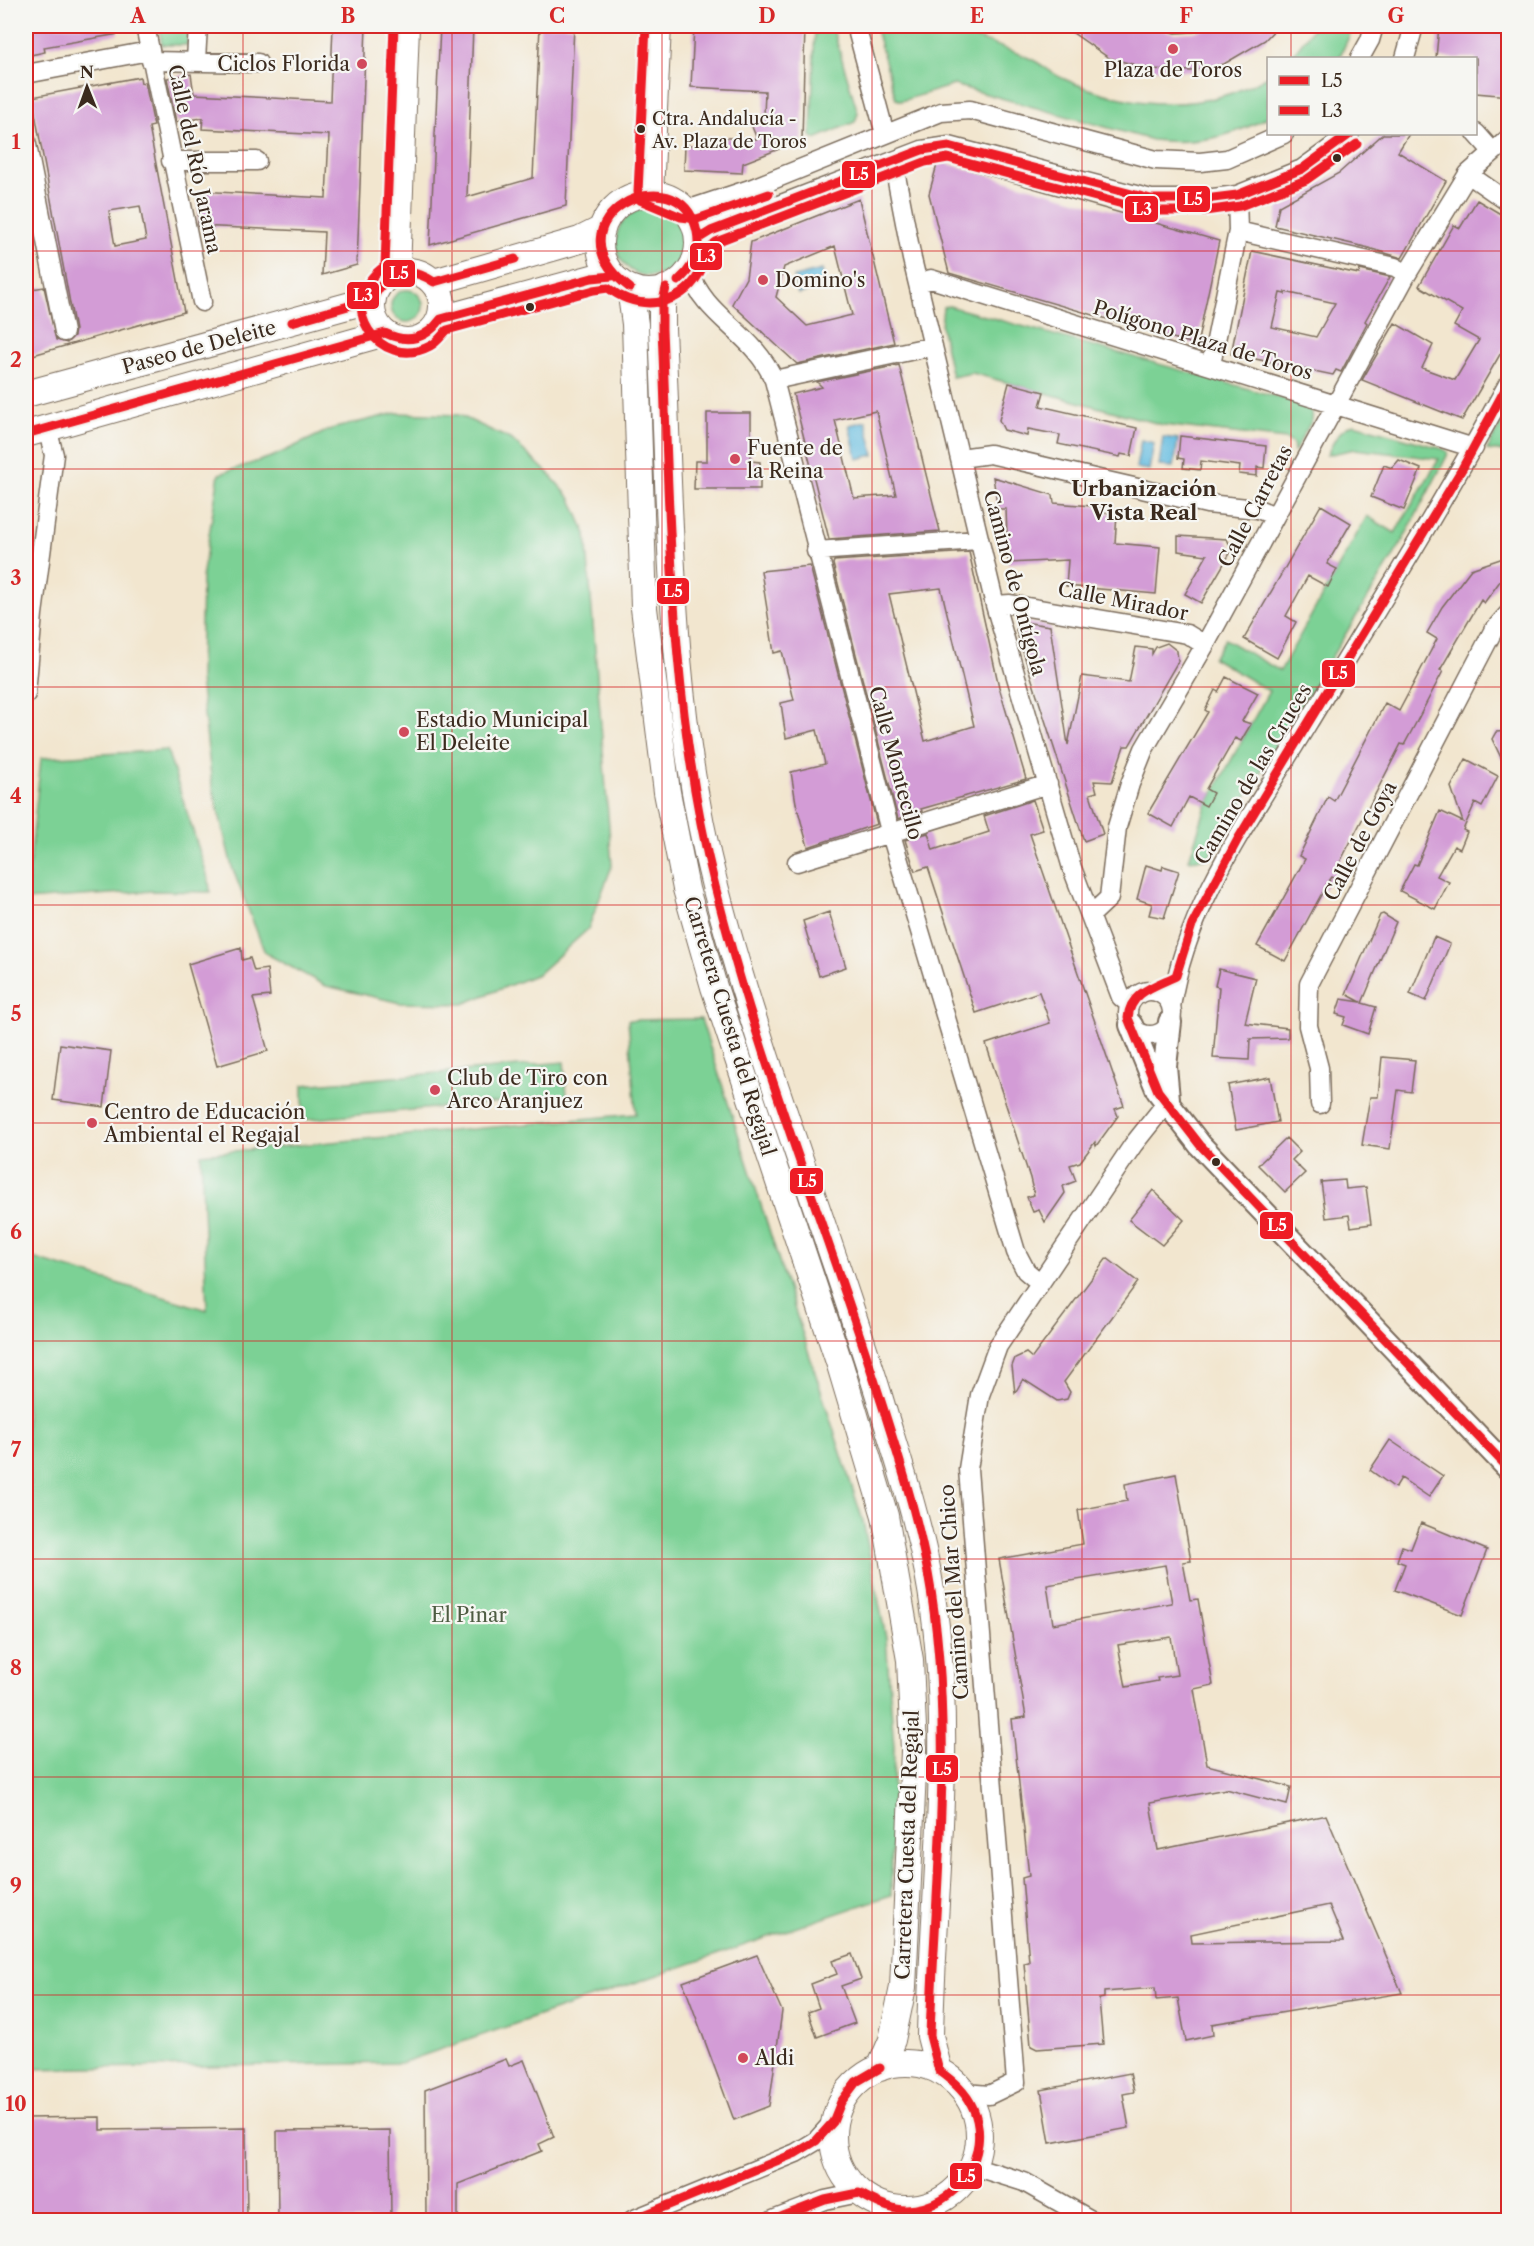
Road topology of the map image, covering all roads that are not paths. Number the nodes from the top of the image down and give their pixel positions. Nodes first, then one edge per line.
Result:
1 (145, 26) edge
2 (198, 26) edge
3 (406, 26) edge
4 (658, 26) edge
5 (856, 26) edge
6 (1374, 26) edge
7 (1413, 26) edge
8 (150, 56) junction
9 (1361, 57) edge
10 (1406, 57) edge
11 (196, 60) junction
12 (258, 63) dead end
13 (26, 74) edge
14 (885, 134) junction
15 (1477, 134) edge
16 (1282, 135) edge
17 (1349, 135) edge
18 (1509, 139) edge
19 (26, 147) edge
20 (1492, 151) junction
21 (171, 161) junction
22 (257, 161) dead end
23 (889, 163) junction
24 (1468, 174) junction
25 (650, 193) junction
26 (1237, 195) junction
27 (1509, 202) edge
28 (685, 208) junction
29 (602, 229) junction
30 (1238, 231) junction
31 (698, 239) junction
32 (689, 270) junction
33 (397, 272) junction
34 (1407, 274) junction
35 (434, 282) junction
36 (621, 282) junction
37 (919, 283) junction
38 (666, 288) junction
39 (373, 299) junction
40 (202, 302) dead end
41 (441, 319) junction
42 (64, 333) dead end
43 (385, 333) junction
44 (933, 346) junction
45 (1211, 365) junction
46 (774, 380) junction
47 (1508, 384) edge
48 (26, 394) edge
49 (1335, 404) junction
50 (36, 431) edge
51 (1474, 447) junction
52 (960, 458) junction
53 (1275, 516) junction
54 (978, 540) junction
55 (816, 551) junction
56 (995, 604) junction
57 (1509, 614) edge
58 (1205, 645) junction
59 (26, 694) edge
60 (1048, 784) junction
61 (890, 831) junction
62 (797, 862) dead end
63 (1091, 915) junction
64 (1176, 976) junction
65 (1147, 991) junction
66 (1171, 1014) junction
67 (1130, 1015) junction
68 (1168, 1101) junction
69 (1320, 1104) dead end
70 (1040, 1281) junction
71 (1509, 1468) edge
72 (880, 2068) junction
73 (939, 2071) junction
74 (965, 2093) junction
75 (834, 2122) junction
76 (973, 2166) junction
77 (859, 2193) junction
78 (883, 2213) edge
79 (931, 2213) edge
80 (632, 2220) edge
81 (773, 2220) edge
82 (1091, 2220) edge

1 - 8 street, Calle del Río Jarama
2 - 11 street
3 - 33 main road
4 - 25 main road
5 - 14 street
6 - 9 street
7 - 10 street
8 - 11 street
8 - 13 street
8 - 21 street, Calle del Río Jarama
11 - 12 street
14 - 16 street
14 - 28 street
15 - 20 street
17 - 26 street
18 - 20 street, Calle Carretas
19 - 42 street
20 - 24 street, Calle Carretas
21 - 22 street
21 - 40 street, Calle del Río Jarama
23 - 26 street
23 - 31 street
23 - 37 street, Camino de Ontígola
24 - 27 street
24 - 34 street, Calle Carretas
25 - 28 main road
25 - 29 main road
26 - 30 street
28 - 31 main road
29 - 35 main road
29 - 36 main road
30 - 34 street
30 - 45 street
31 - 32 main road
32 - 38 main road
32 - 46 street, Calle Montecillo
33 - 35 main road
33 - 39 main road
34 - 49 street, Calle Carretas
35 - 41 main road
36 - 38 main road
36 - 41 main road
36 - 72 main road, Carretera Cuesta del Regajal
37 - 44 street, Camino de Ontígola
37 - 45 street, Polígono Plaza de Toros
38 - 73 main road, Carretera Cuesta del Regajal
39 - 43 main road
39 - 48 main road, Paseo de Deleite
41 - 43 main road
43 - 50 main road, Paseo de Deleite
44 - 46 street
44 - 52 street, Camino de Ontígola
45 - 49 street, Polígono Plaza de Toros
46 - 55 street, Calle Montecillo
47 - 51 street, Camino de las Cruces
49 - 51 street, Polígono Plaza de Toros
49 - 53 street, Calle Carretas
50 - 59 street
51 - 64 street, Camino de las Cruces
52 - 53 street
52 - 54 street, Camino de Ontígola
53 - 58 street, Calle Carretas
54 - 55 street
54 - 56 street, Camino de Ontígola
55 - 61 street, Calle Montecillo
56 - 58 street, Calle Mirador
56 - 60 street, Camino de Ontígola
57 - 69 street, Calle de Goya
58 - 63 street, Calle Carretas
60 - 61 street
60 - 63 street, Camino de Ontígola
61 - 62 street
61 - 70 street, Calle Montecillo
63 - 67 street, Camino de Ontígola
64 - 65 street
64 - 66 street, Camino de las Cruces
65 - 66 street
65 - 67 street
66 - 67 street
66 - 68 street
67 - 68 street
68 - 70 street, Camino del Mar Chico
68 - 71 street
70 - 74 street, Camino del Mar Chico
72 - 73 main road
72 - 75 main road
73 - 74 main road
74 - 76 main road
75 - 77 main road
75 - 80 street
76 - 79 main road
76 - 82 street
77 - 78 main road
77 - 81 street
78 - 79 main road

